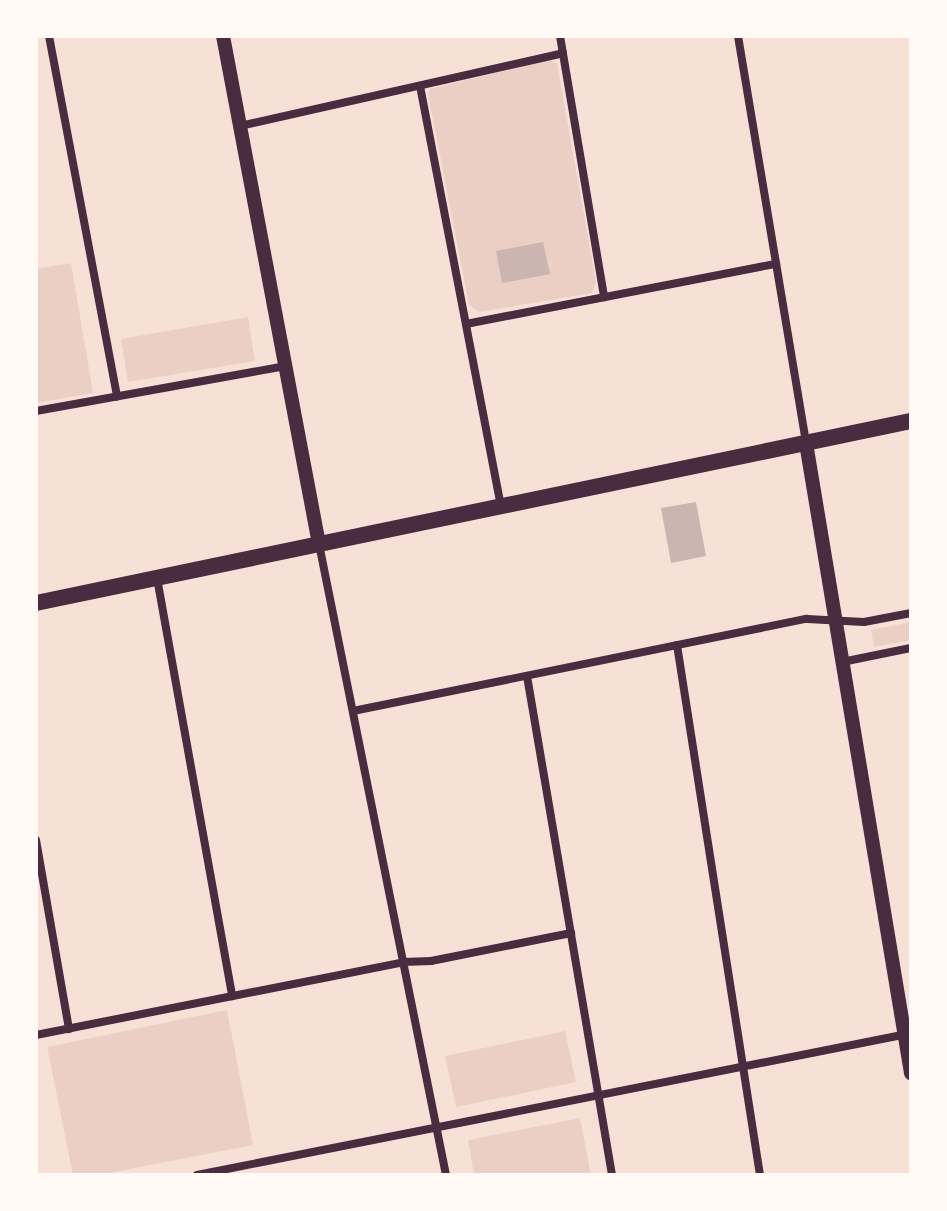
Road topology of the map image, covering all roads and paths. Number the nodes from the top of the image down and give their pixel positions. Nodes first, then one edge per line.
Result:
1 (49, 36) edge
2 (223, 36) edge
3 (560, 36) edge
4 (738, 36) edge
5 (563, 53) junction
6 (420, 86) junction
7 (240, 126) junction
8 (776, 264) junction
9 (604, 297) junction
10 (466, 324) junction
11 (286, 366) junction
12 (117, 397) junction
13 (36, 411) edge
14 (911, 421) edge
15 (806, 443) junction
16 (501, 506) junction
17 (319, 544) junction
18 (157, 578) junction
19 (36, 603) edge
20 (911, 613) edge
21 (835, 620) junction
22 (677, 645) junction
23 (911, 648) edge
24 (842, 662) junction
25 (527, 676) junction
26 (353, 711) junction
27 (36, 840) edge
28 (571, 933) junction
29 (403, 962) junction
30 (232, 996) junction
31 (69, 1029) junction
32 (907, 1034) edge
33 (36, 1035) edge
34 (742, 1067) junction
35 (911, 1073) edge
36 (598, 1095) junction
37 (436, 1128) junction
38 (248, 1170) edge
39 (197, 1175) edge
40 (446, 1175) edge
41 (612, 1175) edge
42 (760, 1175) edge

1 - 12 street
2 - 7 street
3 - 5 street
4 - 8 street
5 - 6 street
5 - 9 street
6 - 7 street
6 - 10 street
7 - 11 street
8 - 9 street
8 - 15 street
9 - 10 street
10 - 16 street
11 - 12 street
11 - 17 street
12 - 13 street
14 - 15 main road
15 - 16 main road
15 - 21 street
16 - 17 main road
17 - 18 main road
17 - 26 street
18 - 19 main road
18 - 30 street
20 - 21 street
21 - 22 street
21 - 24 street
22 - 25 street
22 - 34 street
23 - 24 street
24 - 32 street
25 - 26 street
25 - 28 street
26 - 29 street
27 - 31 street
28 - 29 street
28 - 36 street
29 - 30 street
29 - 37 street
30 - 31 street
31 - 33 street
32 - 34 street
32 - 35 street
34 - 36 street
34 - 42 street
36 - 37 street
36 - 41 street
37 - 38 street
37 - 40 street
38 - 39 street

